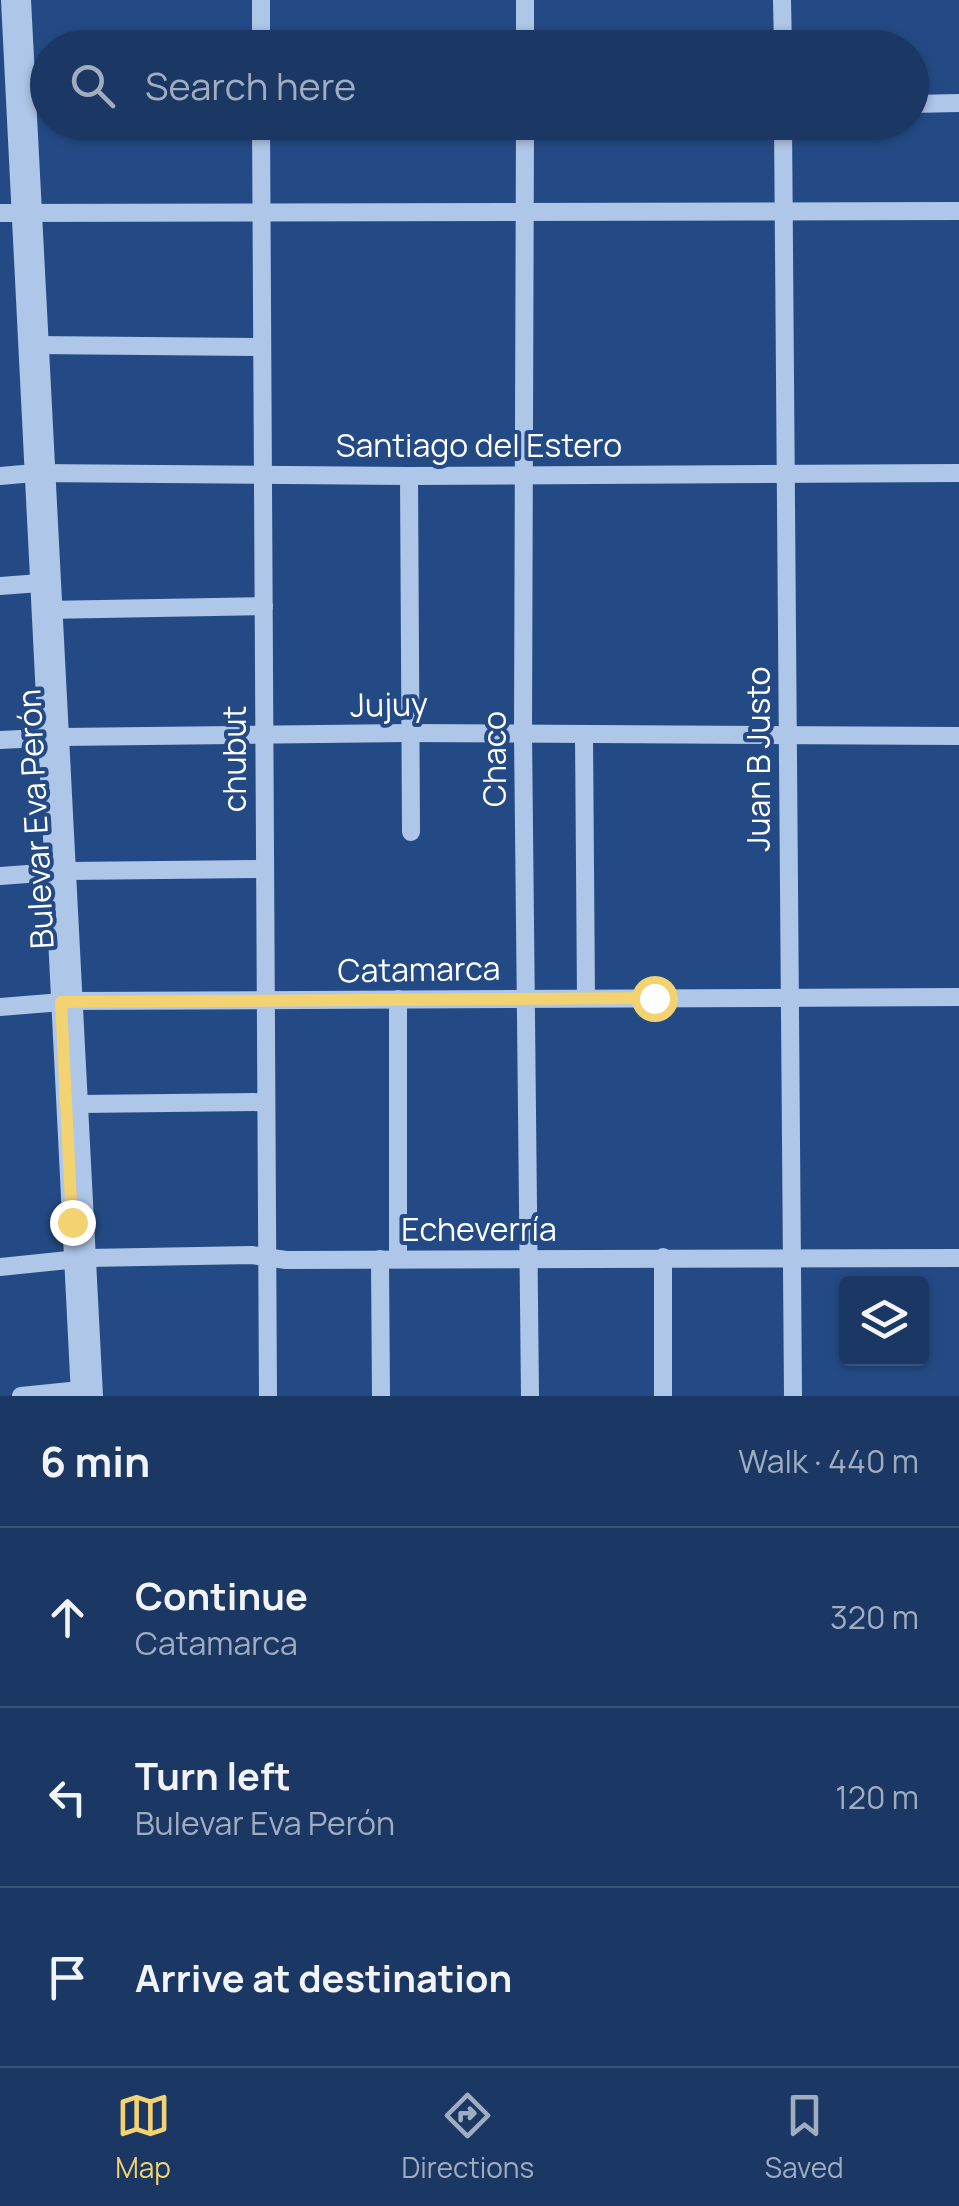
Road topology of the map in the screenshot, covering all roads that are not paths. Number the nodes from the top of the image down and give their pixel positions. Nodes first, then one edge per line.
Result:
1 (10, 0) edge
2 (22, 0) edge
3 (262, 0) edge
4 (525, 0) edge
5 (782, 0) edge
6 (261, 30) edge
7 (525, 30) edge
8 (782, 30) edge
9 (959, 103) edge
10 (929, 104) edge
11 (28, 107) joint
12 (261, 140) edge
13 (525, 140) edge
14 (783, 140) edge
15 (959, 211) edge
16 (27, 212) junction
17 (526, 212) junction
18 (784, 212) junction
19 (0, 213) edge
20 (261, 214) junction
21 (34, 345) junction
22 (262, 346) junction
23 (959, 473) edge
24 (40, 474) junction
25 (526, 474) junction
26 (786, 474) junction
27 (0, 476) edge
28 (263, 476) junction
29 (409, 476) junction
30 (40, 582) junction
31 (0, 586) edge
32 (264, 606) junction
33 (48, 610) junction
34 (408, 733) junction
35 (523, 734) junction
36 (584, 734) junction
37 (264, 736) junction
38 (959, 736) edge
39 (54, 737) junction
40 (788, 737) junction
41 (0, 740) edge
42 (411, 832) dead end
43 (265, 869) junction
44 (61, 871) junction
45 (0, 876) edge
46 (959, 997) edge
47 (527, 998) junction
48 (586, 998) junction
49 (790, 998) junction
50 (398, 999) junction
51 (266, 1000) junction
52 (68, 1002) junction
53 (0, 1006) edge
54 (266, 1102) junction
55 (80, 1104) junction
56 (268, 1256) junction
57 (664, 1257) junction
58 (80, 1258) junction
59 (959, 1258) edge
60 (389, 1259) junction
61 (528, 1260) junction
62 (792, 1260) junction
63 (0, 1267) edge
64 (85, 1394) edge
65 (21, 1396) edge
66 (268, 1396) edge
67 (381, 1396) edge
68 (530, 1396) edge
69 (663, 1396) edge
70 (793, 1396) edge

1 - 16 street, Bulevar Eva Perón
2 - 11 street, Bulevar Eva Perón
3 - 6 street
4 - 7 street
5 - 8 street
9 - 10 street
11 - 16 street, Bulevar Eva Perón
12 - 20 street, chubut
13 - 17 street, Chaco
14 - 18 street, Juan B Justo
15 - 18 street
16 - 19 street
16 - 20 street
16 - 21 street, Bulevar Eva Perón
17 - 18 street
17 - 20 street
17 - 25 street, Chaco
18 - 26 street, Juan B Justo
20 - 22 street, chubut
21 - 22 street
21 - 24 street, Bulevar Eva Perón
22 - 28 street, chubut
23 - 26 street, Santiago del Estero
24 - 27 street, Santiago del Estero
24 - 28 street, Santiago del Estero
24 - 30 street, Bulevar Eva Perón
24 - 33 street, Bulevar Eva Perón
25 - 26 street, Santiago del Estero
25 - 29 street, Santiago del Estero
25 - 35 street, Chaco
26 - 40 street, Juan B Justo
28 - 29 street, Santiago del Estero
28 - 32 street, chubut
29 - 34 street
30 - 31 street
30 - 33 street, Bulevar Eva Perón
32 - 33 street
32 - 37 street, chubut
33 - 39 street, Bulevar Eva Perón
34 - 35 street, Jujuy
34 - 37 street, Jujuy
34 - 42 street
35 - 36 street, Jujuy
35 - 47 street, Chaco
36 - 40 street, Jujuy
36 - 48 street
37 - 39 street, Jujuy
37 - 43 street, chubut
38 - 40 street, Jujuy
39 - 41 street, Jujuy
39 - 44 street, Bulevar Eva Perón
40 - 49 street, Juan B Justo
43 - 44 street
43 - 51 street, chubut
44 - 45 street
44 - 52 street, Bulevar Eva Perón
46 - 49 street, Catamarca
47 - 48 street, Catamarca
47 - 50 street, Catamarca
47 - 61 street, Chaco
48 - 49 street, Catamarca
49 - 62 street, Juan B Justo
50 - 51 street, Catamarca
50 - 60 street
51 - 52 street, Catamarca
51 - 54 street, chubut
52 - 53 street, Catamarca
52 - 55 street, Bulevar Eva Perón
52 - 58 street, Bulevar Eva Perón
54 - 55 street
54 - 56 street, chubut
55 - 58 street, Bulevar Eva Perón
56 - 58 street, Echeverría
56 - 60 street, Echeverría
56 - 66 street, chubut
57 - 61 street, Echeverría
57 - 62 street, Echeverría
57 - 69 street
58 - 63 street, Echeverría
58 - 64 street, Bulevar Eva Perón
59 - 62 street, Echeverría
60 - 61 street, Echeverría
60 - 67 street
61 - 68 street, Chaco
62 - 70 street, Juan B Justo
64 - 65 street

